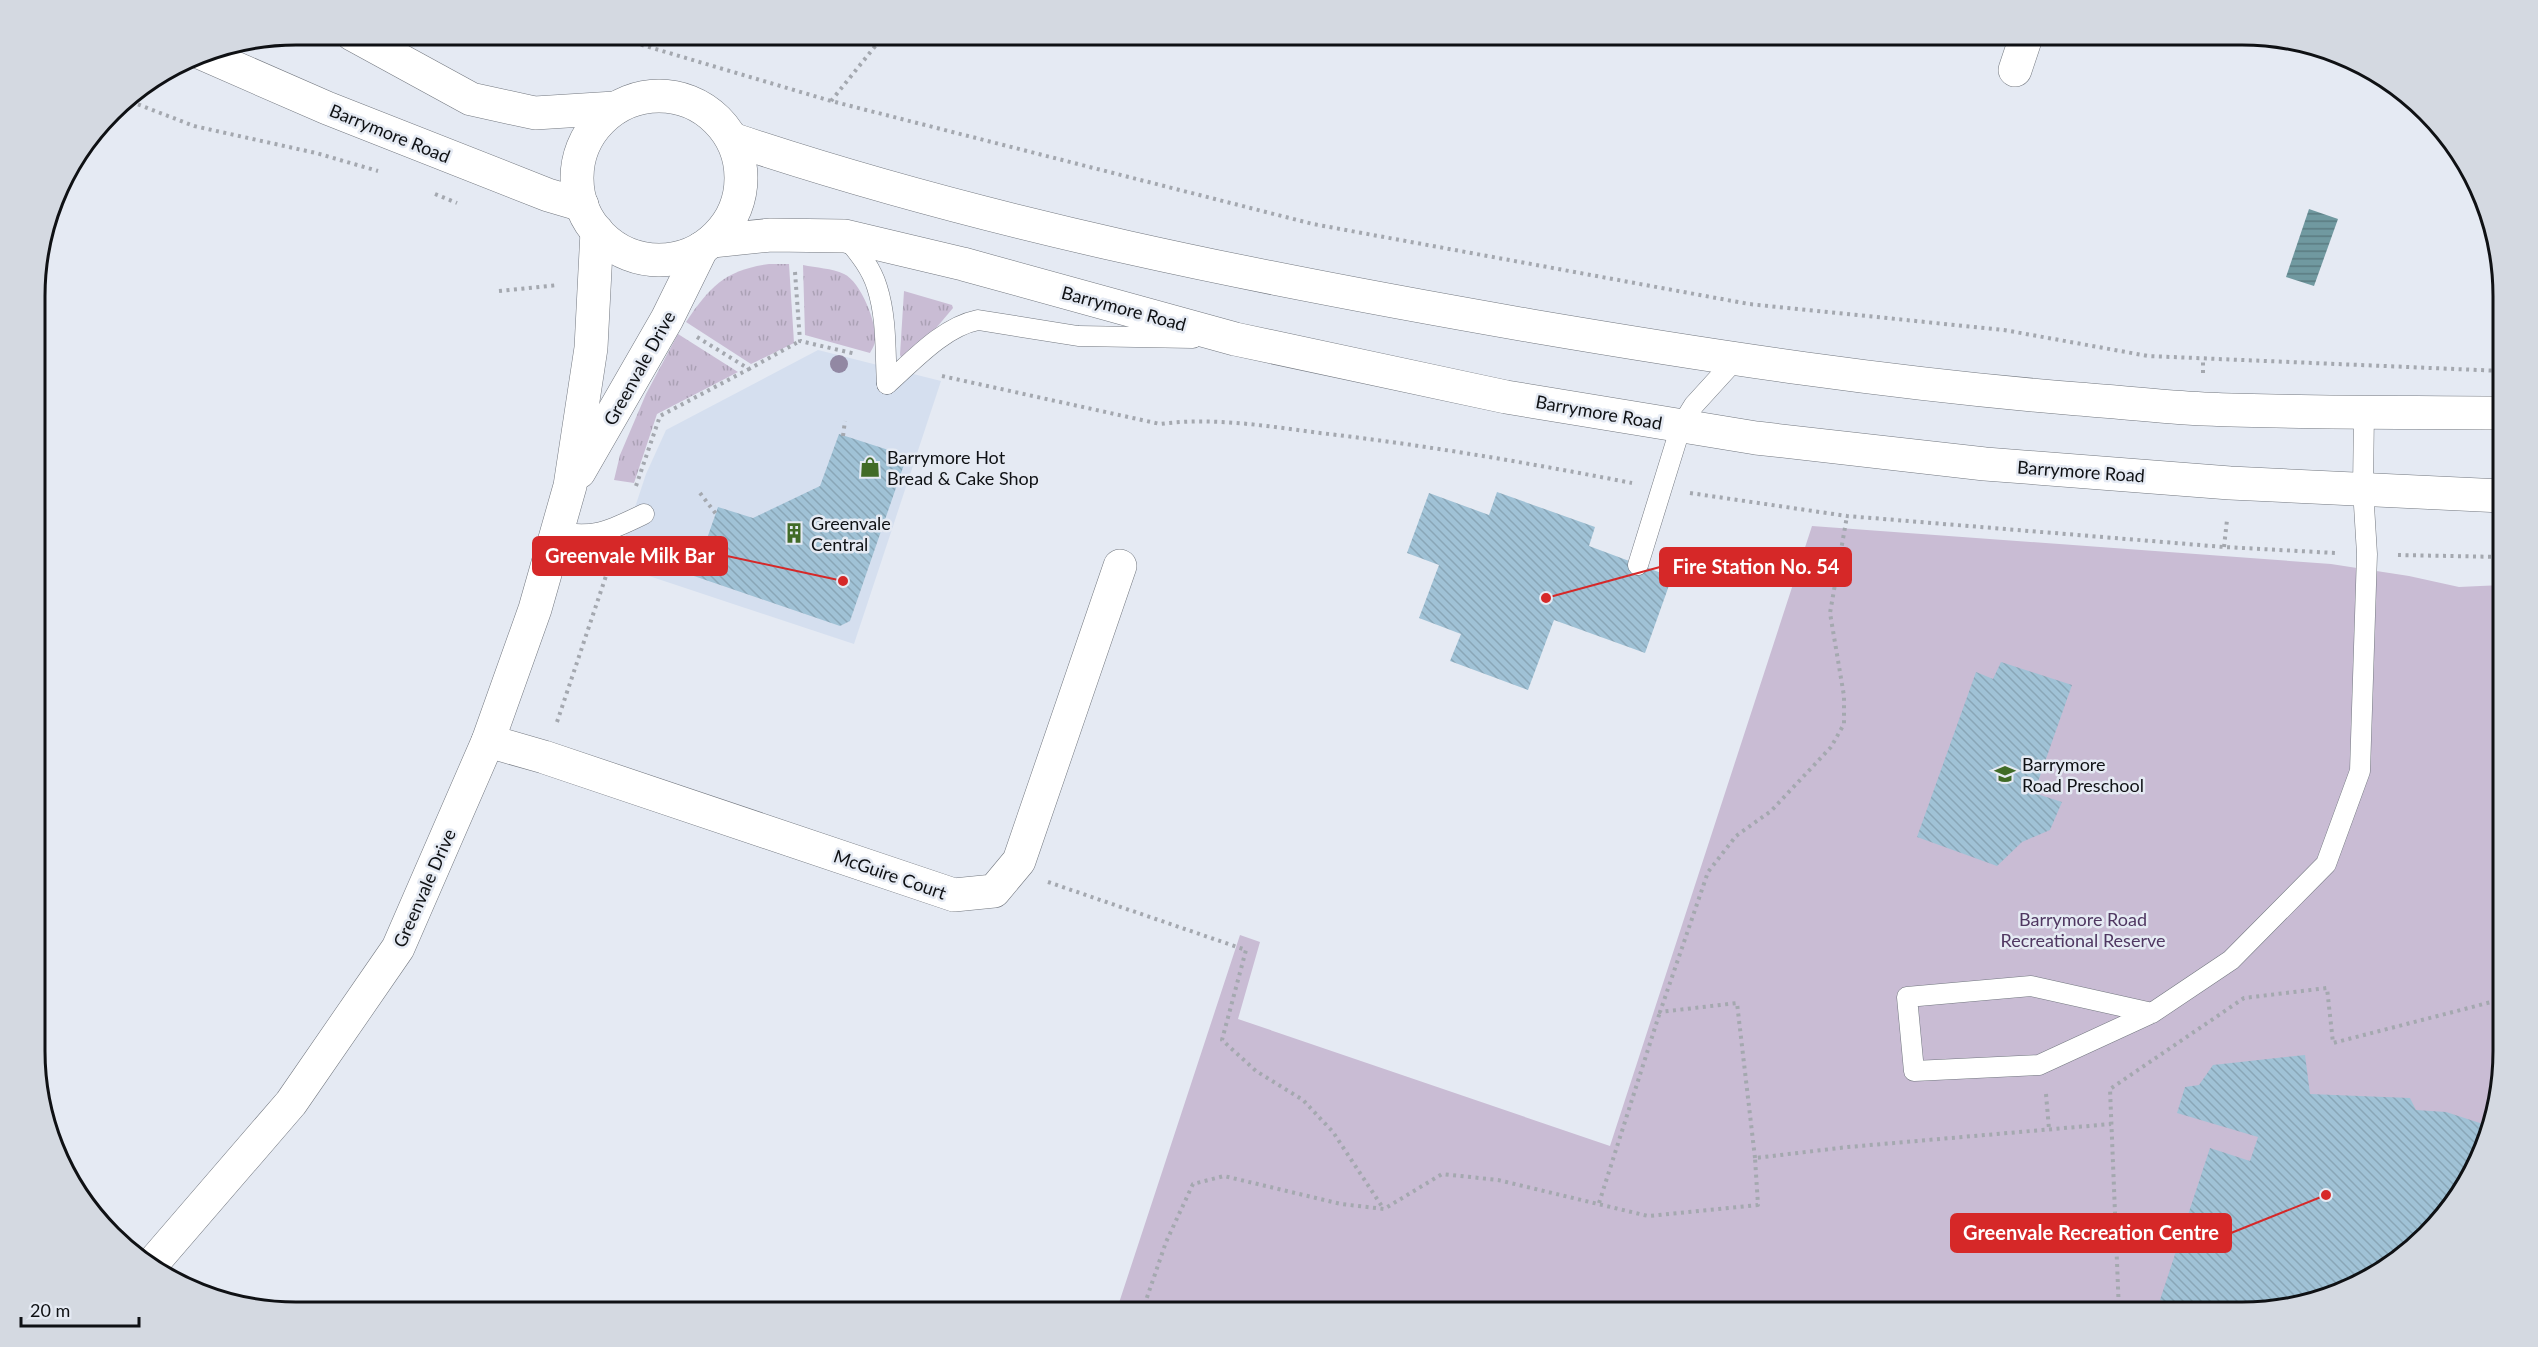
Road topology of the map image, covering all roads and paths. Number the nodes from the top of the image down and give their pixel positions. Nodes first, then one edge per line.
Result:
1 (372, 45) edge
2 (642, 45) edge
3 (876, 45) edge
4 (2023, 45) edge
5 (214, 59) edge
6 (2015, 70) dead end
7 (831, 101) junction
8 (135, 103) edge
9 (615, 108) junction
10 (732, 139) junction
11 (387, 174) dead end
12 (427, 190) dead end
13 (457, 203) dead end
14 (589, 218) junction
15 (845, 236) junction
16 (707, 244) junction
17 (795, 267) dead end
18 (563, 285) dead end
19 (499, 291) dead end
20 (694, 335) dead end
21 (1234, 339) junction
22 (800, 341) junction
23 (1735, 360) junction
24 (885, 362) junction
25 (907, 367) junction
26 (2493, 371) edge
27 (2364, 411) junction
28 (2493, 413) edge
29 (845, 421) dead end
30 (1682, 426) junction
31 (843, 436) dead end
32 (570, 486) junction
33 (1662, 488) junction
34 (2363, 489) junction
35 (700, 493) dead end
36 (2493, 496) edge
37 (644, 514) dead end
38 (716, 514) dead end
39 (1847, 516) junction
40 (558, 532) junction
41 (2367, 554) junction
42 (2493, 557) edge
43 (1638, 565) dead end
44 (1120, 566) dead end
45 (488, 741) junction
46 (1019, 861) junction
47 (2493, 1002) edge
48 (1660, 1012) junction
49 (2152, 1013) junction
50 (2111, 1124) junction
51 (1755, 1158) junction
52 (1599, 1203) junction
53 (1384, 1209) junction
54 (156, 1259) edge
55 (1145, 1302) edge
56 (2119, 1302) edge

1 - 9 street
2 - 7 path
3 - 7 path
4 - 6 street
5 - 14 street, Barrymore Road
7 - 26 path
8 - 11 path
9 - 10 street
9 - 14 street
10 - 16 street
10 - 23 street
12 - 13 path
14 - 16 street
14 - 32 street, Greenvale Drive
15 - 16 street, Barrymore Road
15 - 21 street, Barrymore Road
15 - 24 lane
16 - 32 street, Greenvale Drive
17 - 22 path
18 - 19 path
20 - 22 path
21 - 25 lane
21 - 30 street, Barrymore Road
22 - 24 path
23 - 27 street
23 - 30 lane
24 - 25 lane
25 - 33 path
27 - 28 street
27 - 34 lane
29 - 31 path
30 - 33 lane
30 - 34 street, Barrymore Road
32 - 40 street, Greenvale Drive
33 - 39 path
33 - 43 lane
34 - 36 street, Barrymore Road
34 - 41 lane
35 - 38 path
37 - 40 lane
39 - 41 path
39 - 48 path
40 - 45 street, Greenvale Drive
41 - 42 path
41 - 49 lane
44 - 46 street, McGuire Court
45 - 46 street, McGuire Court
45 - 54 street, Greenvale Drive
46 - 53 path
47 - 50 path
48 - 51 path
48 - 52 path
49 - 49 lane
50 - 51 path
50 - 56 path
51 - 52 path
52 - 53 path
53 - 55 path

